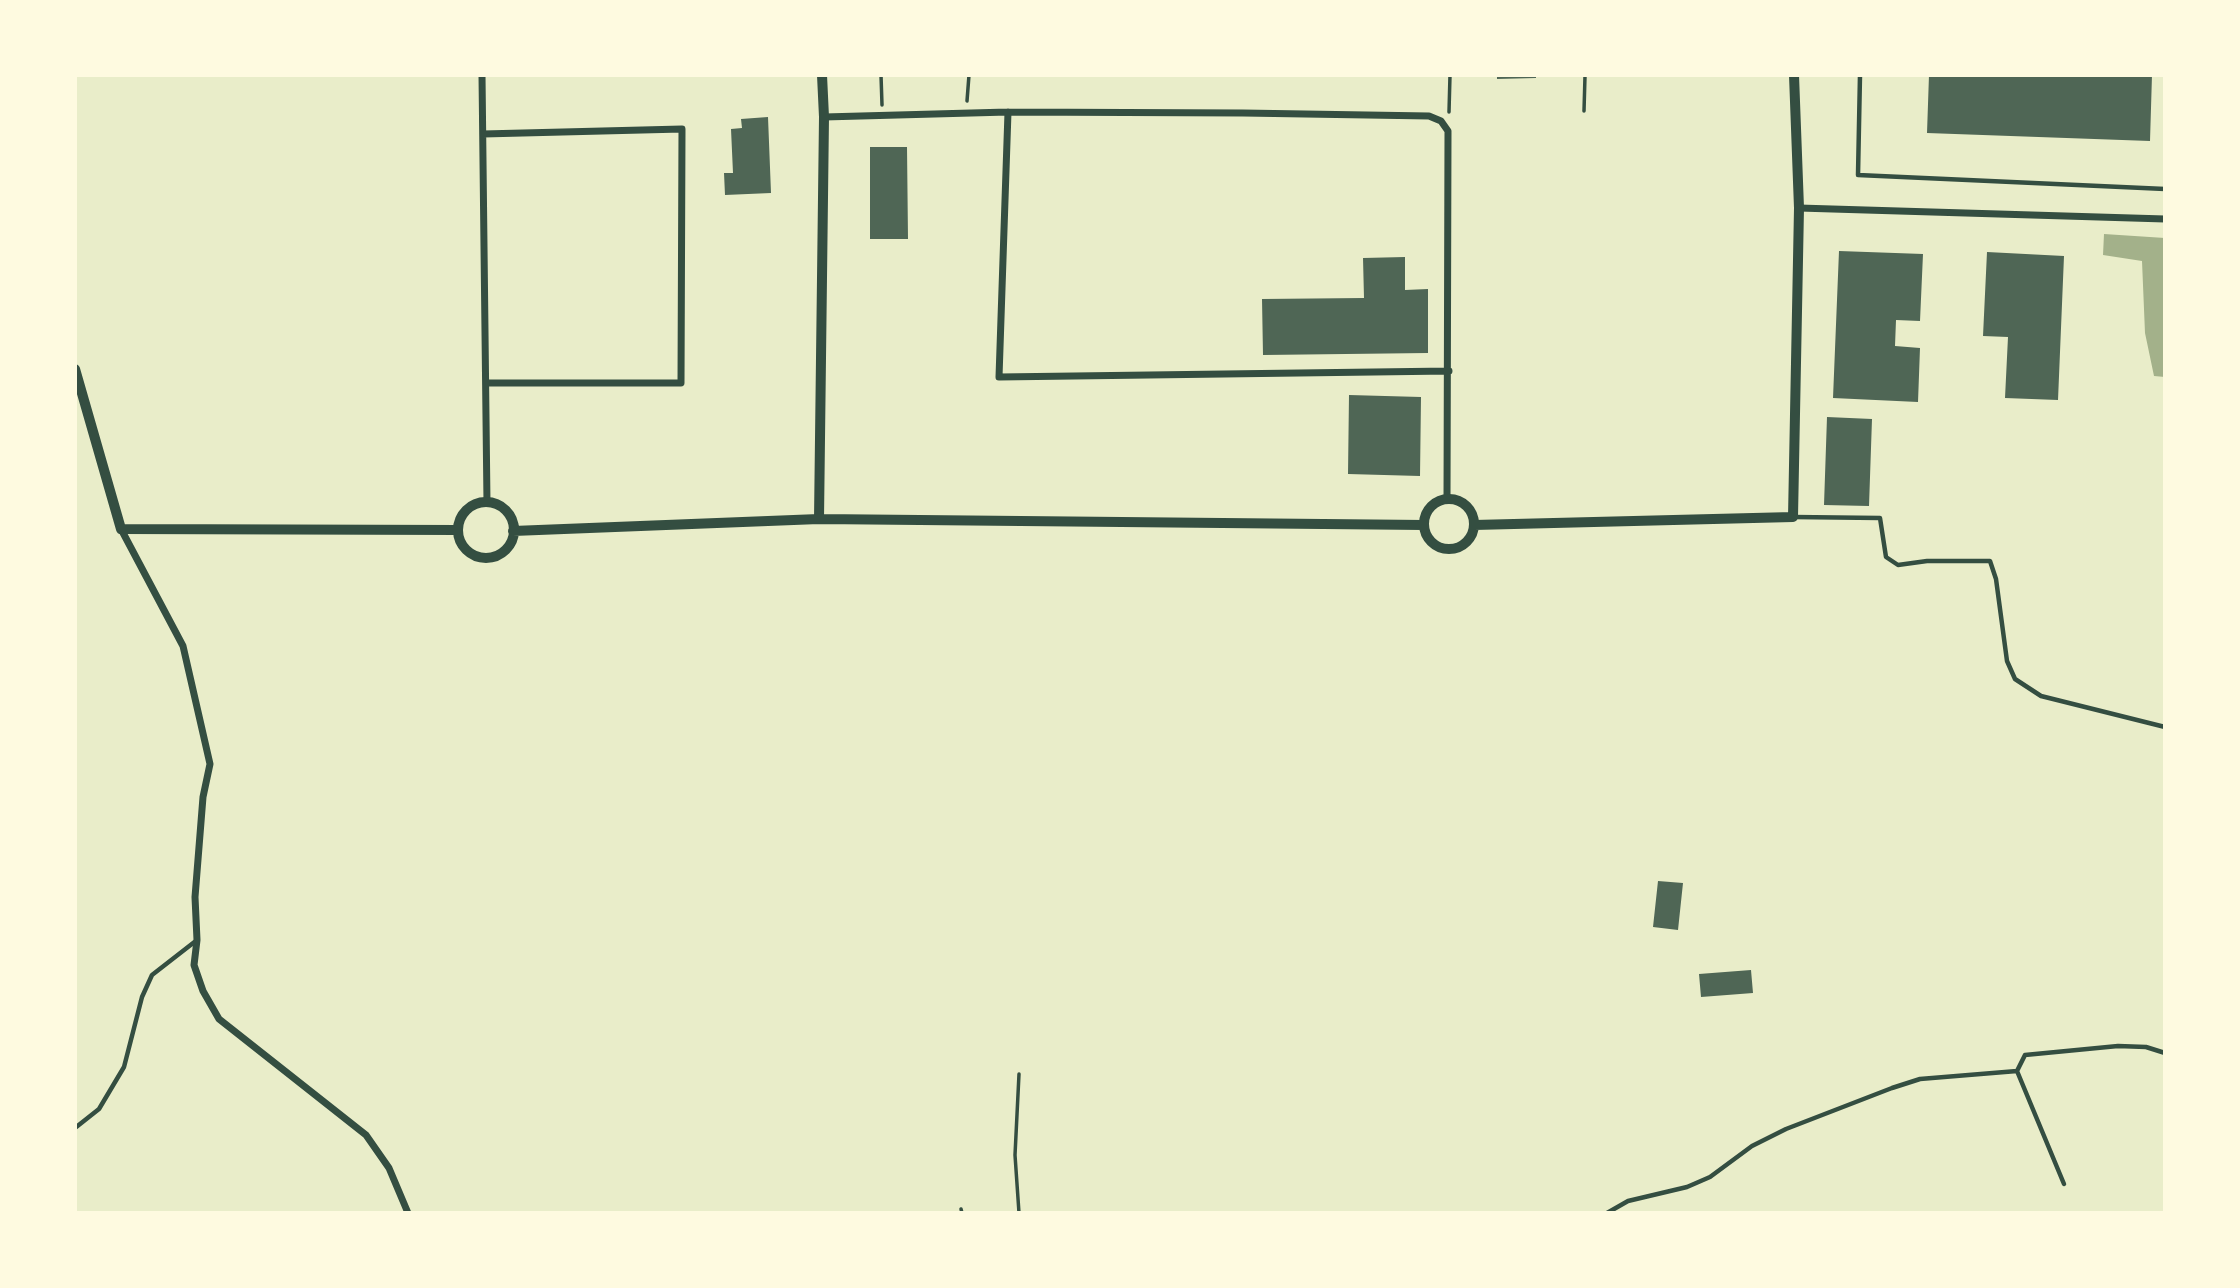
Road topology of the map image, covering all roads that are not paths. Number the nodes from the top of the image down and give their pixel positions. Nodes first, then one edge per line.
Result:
1 (482, 75) edge
2 (822, 75) edge
3 (1794, 75) edge
4 (1860, 75) edge
5 (1008, 112) junction
6 (824, 117) junction
7 (483, 134) junction
8 (2165, 189) edge
9 (1799, 208) junction
10 (2165, 219) edge
11 (75, 369) edge
12 (1449, 371) junction
13 (487, 383) junction
14 (1447, 499) junction
15 (487, 503) junction
16 (1793, 517) junction
17 (820, 519) junction
18 (1424, 525) junction
19 (1474, 525) junction
20 (121, 528) junction
21 (458, 530) junction
22 (513, 531) junction
23 (2165, 727) edge
24 (197, 940) junction
25 (2165, 1053) edge
26 (2017, 1071) junction
27 (75, 1128) edge
28 (2064, 1184) dead end
29 (408, 1213) edge
30 (1607, 1213) edge

1 - 7 street
2 - 6 street
3 - 9 street
4 - 8 lane
5 - 6 street
5 - 12 street
5 - 12 street
6 - 17 street
7 - 13 street
7 - 13 street
9 - 10 street
9 - 16 street
11 - 20 street
12 - 14 street
13 - 15 street
14 - 18 street
14 - 19 street
15 - 21 street
15 - 22 street
16 - 19 street
16 - 23 lane
17 - 18 street
17 - 22 street
18 - 19 street
20 - 21 street
20 - 24 street
21 - 22 street
24 - 27 lane
24 - 29 street
25 - 26 lane
26 - 28 lane
26 - 30 lane

